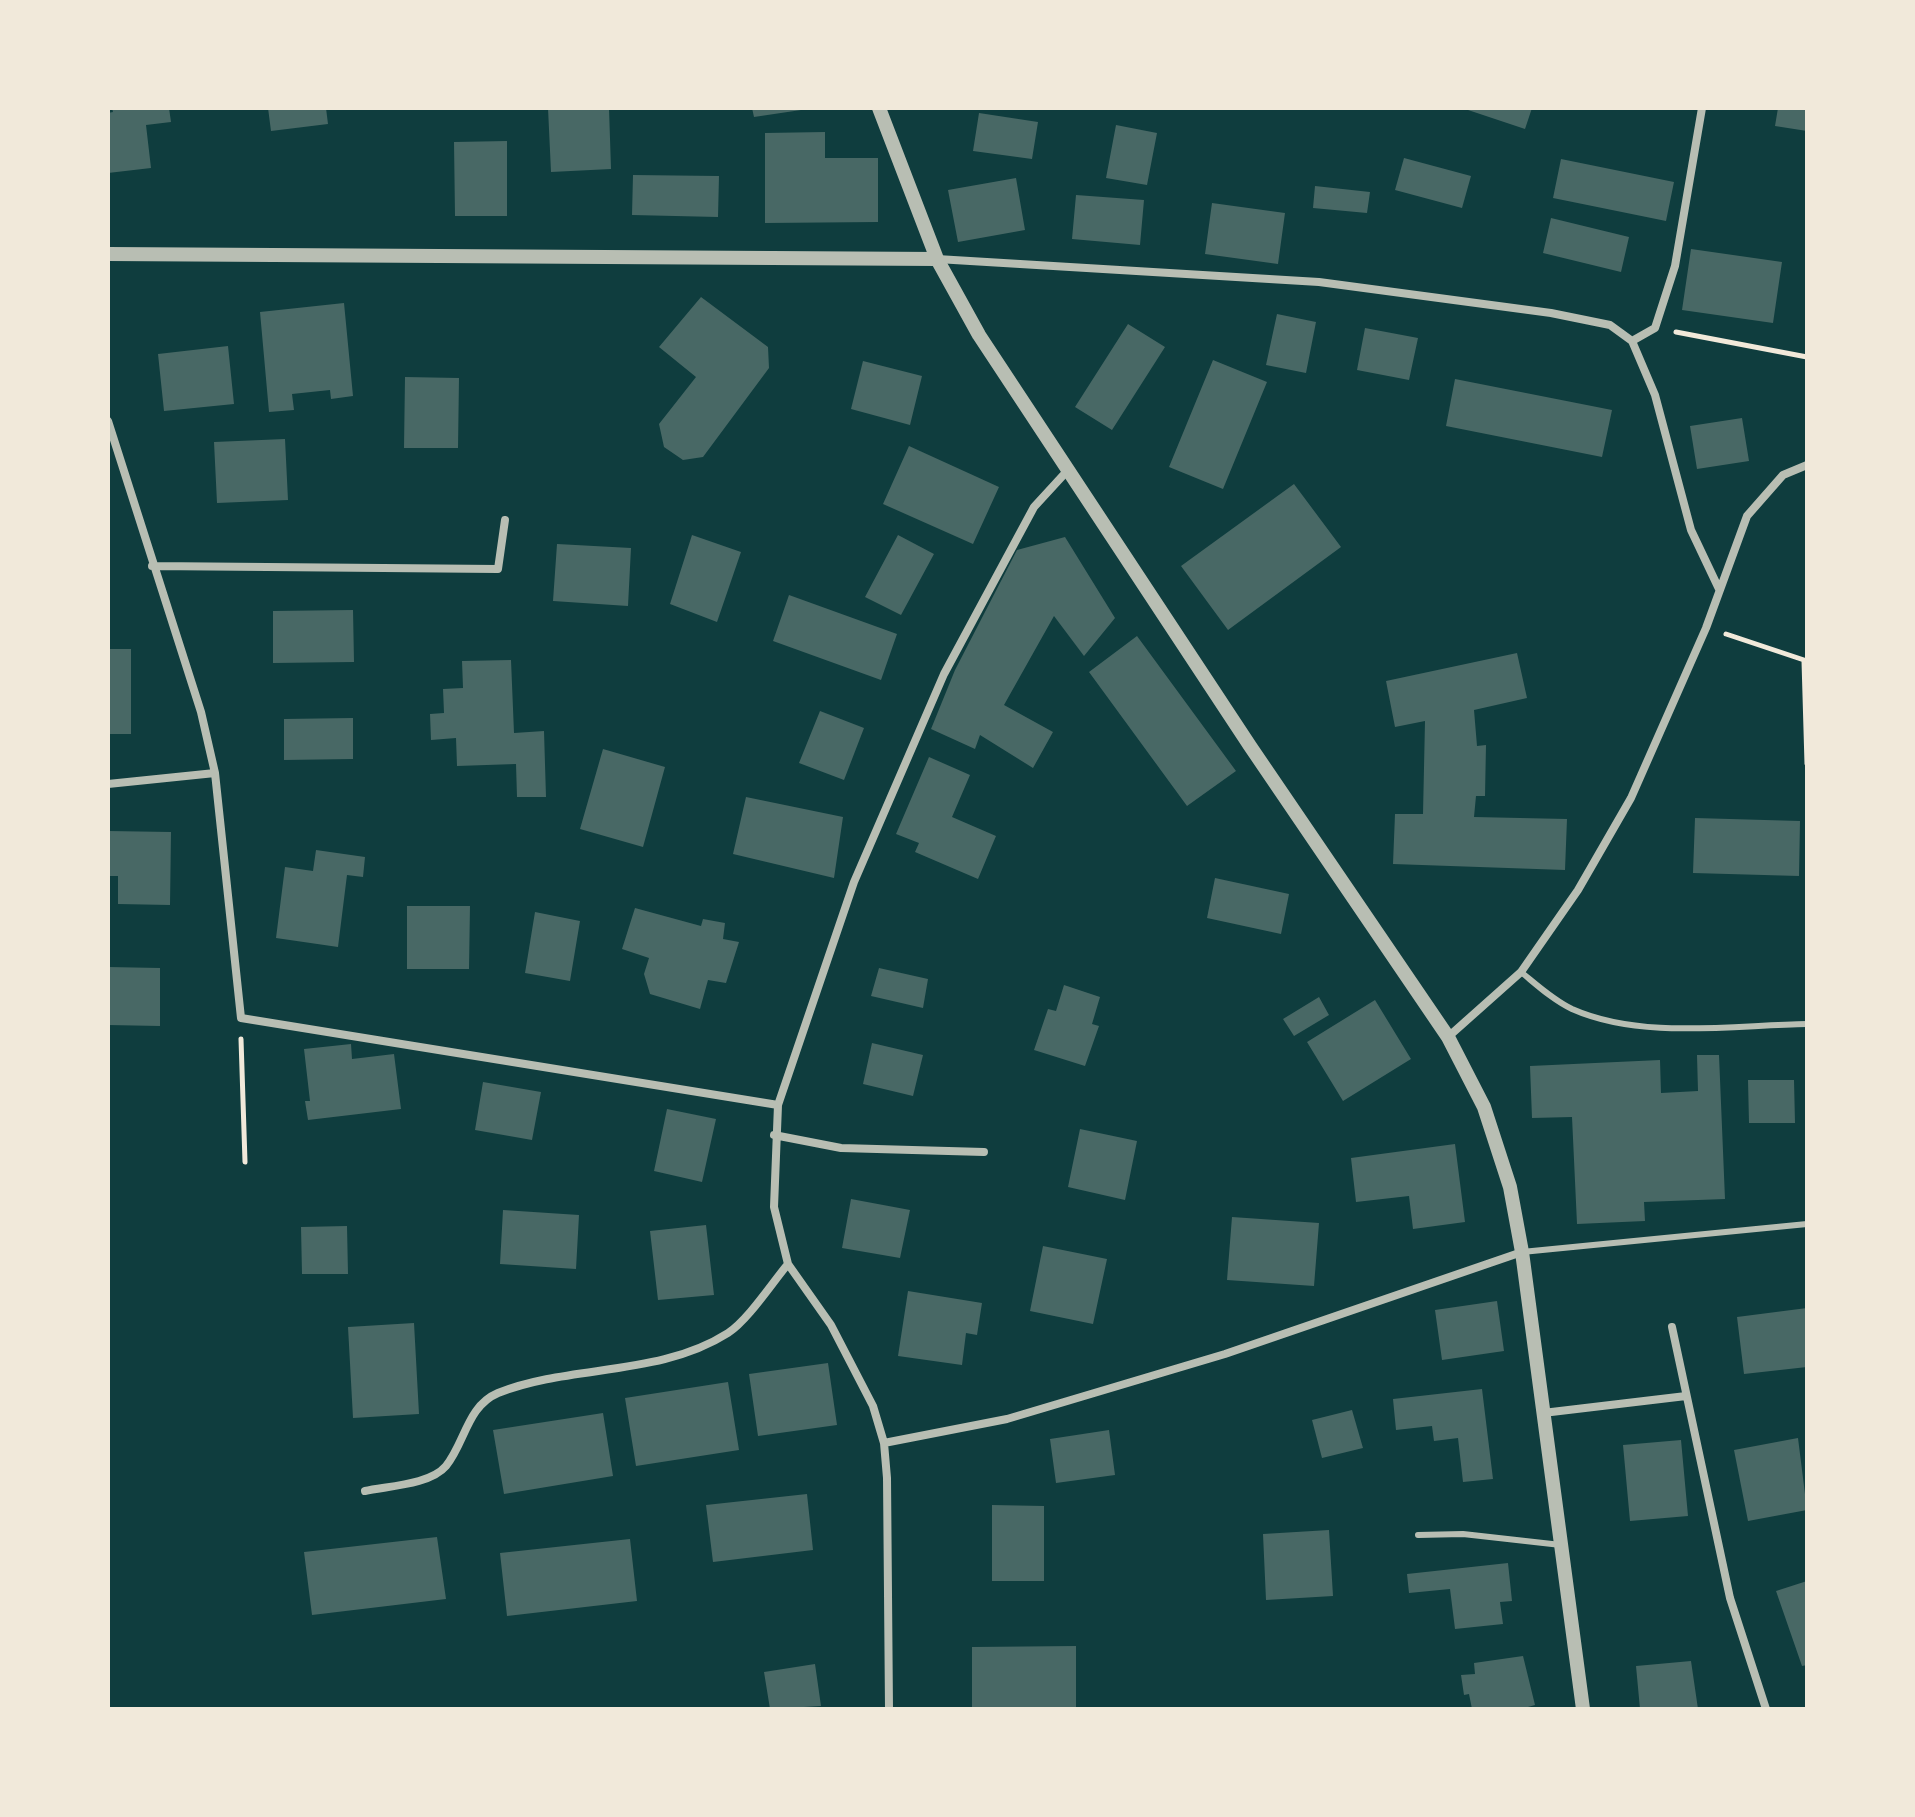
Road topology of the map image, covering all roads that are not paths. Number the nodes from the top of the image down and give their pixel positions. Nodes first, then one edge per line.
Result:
1 (879, 108) edge
2 (1702, 108) edge
3 (108, 254) edge
4 (937, 259) junction
5 (1632, 341) junction
6 (108, 421) edge
7 (1807, 465) edge
8 (1068, 469) junction
9 (505, 520) dead end
10 (152, 566) junction
11 (1719, 589) junction
12 (215, 773) junction
13 (108, 784) edge
14 (1521, 972) junction
15 (1807, 1024) edge
16 (1448, 1037) junction
17 (778, 1105) junction
18 (774, 1135) junction
19 (984, 1152) dead end
20 (1807, 1224) edge
21 (1522, 1252) junction
22 (788, 1264) junction
23 (1672, 1327) dead end
24 (1686, 1396) junction
25 (1543, 1413) junction
26 (884, 1443) junction
27 (365, 1491) dead end
28 (1418, 1535) dead end
29 (1561, 1545) junction
30 (889, 1709) edge
31 (1583, 1709) edge
32 (1766, 1709) edge

1 - 4 street
2 - 5 street
3 - 4 street
4 - 5 street
4 - 8 street
5 - 11 street
6 - 10 street
7 - 11 street
8 - 16 street
8 - 17 street
9 - 10 street
10 - 12 street
11 - 14 street
12 - 13 street
12 - 17 street
14 - 15 lane
14 - 16 street
16 - 21 street
17 - 18 street
18 - 19 street
18 - 22 street
20 - 21 lane
21 - 25 street
21 - 26 street
22 - 26 street
22 - 27 street
23 - 24 street
24 - 25 street
24 - 32 street
25 - 29 street
26 - 30 street
28 - 29 lane
29 - 31 street

